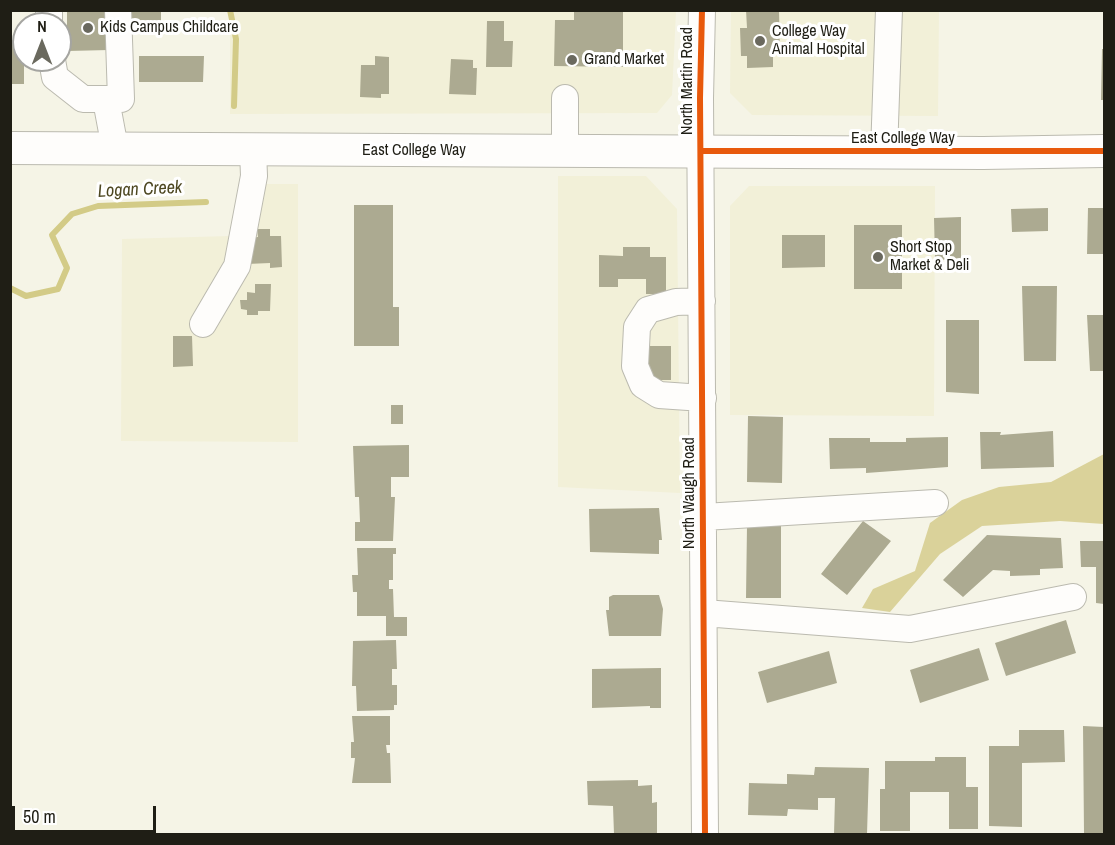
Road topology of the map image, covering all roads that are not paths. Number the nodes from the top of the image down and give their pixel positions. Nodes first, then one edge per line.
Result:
1 (118, 10) edge
2 (702, 10) edge
3 (889, 10) edge
4 (54, 72) edge
5 (565, 98) dead end
6 (106, 100) junction
7 (10, 148) edge
8 (115, 148) junction
9 (253, 150) junction
10 (565, 151) junction
11 (701, 151) junction
12 (1104, 151) edge
13 (884, 152) junction
14 (702, 301) junction
15 (203, 324) dead end
16 (703, 398) junction
17 (935, 503) dead end
18 (704, 517) junction
19 (1073, 597) dead end
20 (704, 613) junction
21 (705, 834) edge

1 - 6 street
2 - 11 street, North Martin Road
3 - 13 street
4 - 6 street
5 - 10 street
6 - 8 street
7 - 8 main road, East College Way
8 - 9 main road, East College Way
9 - 10 main road, East College Way
9 - 15 street
10 - 11 main road, East College Way
11 - 13 main road, East College Way
11 - 14 street, North Waugh Road
12 - 13 main road, East College Way
14 - 16 street, North Waugh Road
14 - 16 street
16 - 18 street, North Waugh Road
17 - 18 street
18 - 20 street, North Waugh Road
19 - 20 street
20 - 21 street, North Waugh Road

